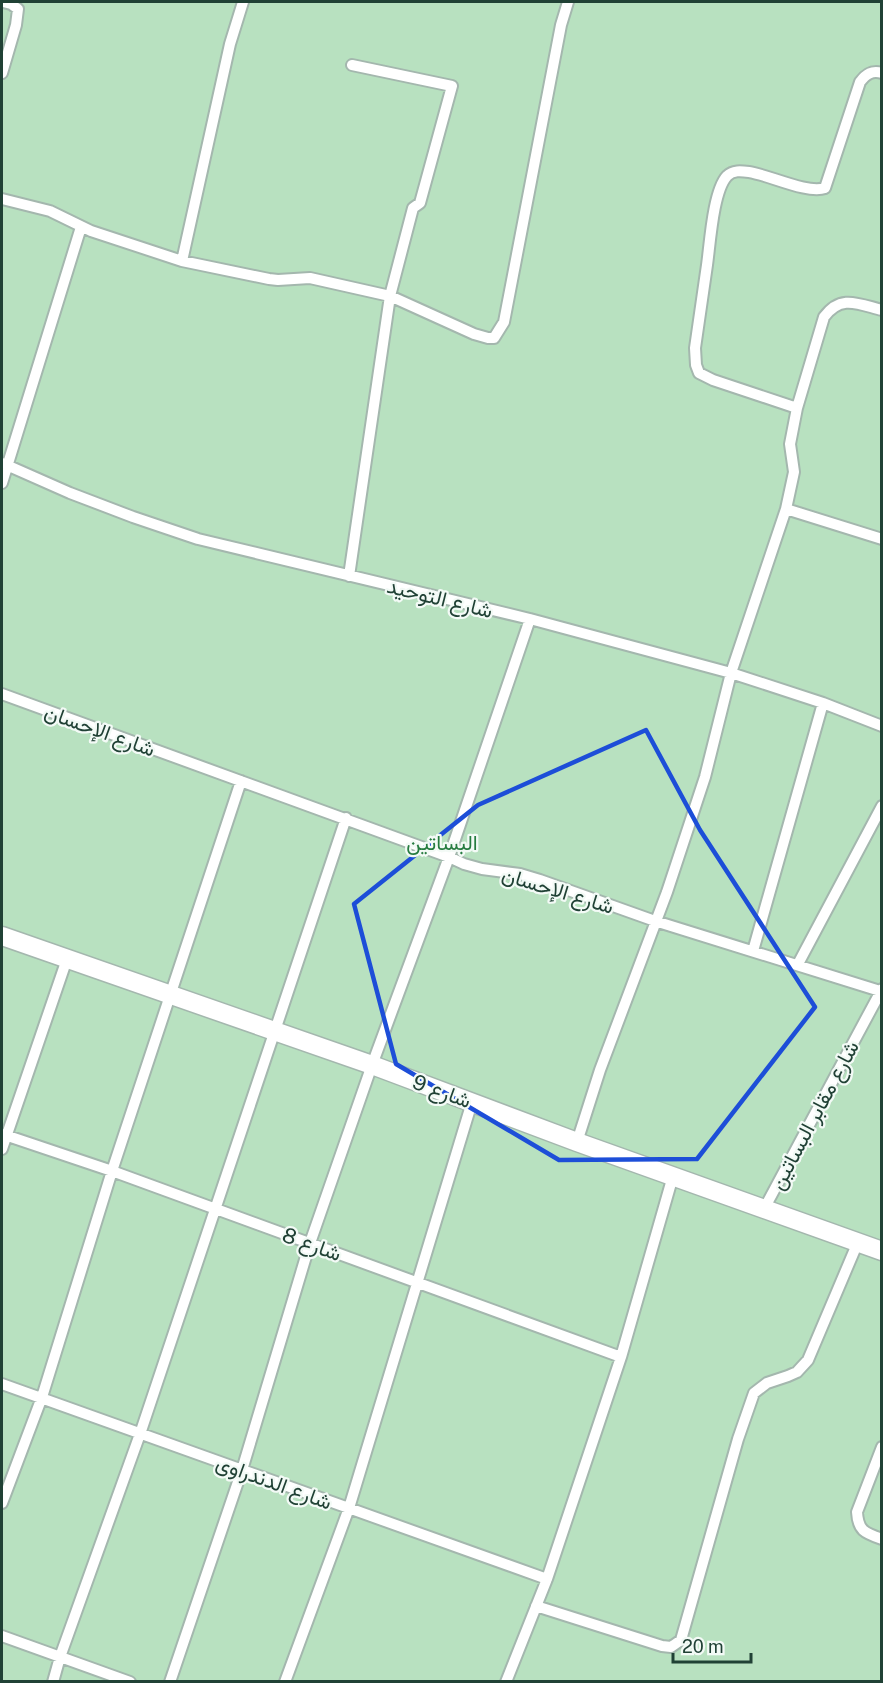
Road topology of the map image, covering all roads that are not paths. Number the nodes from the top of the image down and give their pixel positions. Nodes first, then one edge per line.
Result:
1 (3, 2) edge
2 (243, 2) edge
3 (568, 2) edge
4 (352, 65) dead end
5 (2, 73) edge
6 (882, 73) edge
7 (2, 199) edge
8 (81, 227) junction
9 (182, 261) junction
10 (390, 296) junction
11 (882, 310) edge
12 (797, 408) junction
13 (5, 464) edge
14 (2, 483) edge
15 (786, 509) junction
16 (882, 539) edge
17 (349, 576) junction
18 (530, 619) junction
19 (731, 674) junction
20 (2, 694) edge
21 (823, 703) junction
22 (882, 726) edge
23 (241, 781) junction
24 (882, 806) edge
25 (346, 818) junction
26 (449, 857) junction
27 (655, 921) junction
28 (2, 936) edge
29 (753, 951) junction
30 (67, 959) junction
31 (798, 964) junction
32 (881, 990) edge
33 (170, 995) junction
34 (274, 1031) junction
35 (372, 1065) junction
36 (472, 1102) junction
37 (4, 1135) edge
38 (577, 1142) junction
39 (2, 1149) edge
40 (112, 1171) junction
41 (673, 1176) junction
42 (215, 1209) junction
43 (764, 1209) junction
44 (858, 1242) junction
45 (310, 1243) junction
46 (882, 1251) edge
47 (418, 1283) junction
48 (621, 1357) junction
49 (2, 1384) edge
50 (42, 1397) junction
51 (140, 1434) junction
52 (882, 1447) edge
53 (242, 1470) junction
54 (2, 1503) edge
55 (349, 1508) junction
56 (882, 1539) edge
57 (547, 1579) junction
58 (536, 1606) junction
59 (2, 1636) edge
60 (60, 1657) junction
61 (53, 1682) edge
62 (130, 1682) edge
63 (170, 1682) edge
64 (285, 1682) edge
65 (506, 1682) edge

1 - 5 lane
2 - 9 lane
3 - 10 lane
4 - 10 lane
6 - 12 lane
7 - 8 lane
8 - 9 lane
8 - 13 lane
9 - 10 lane
10 - 17 lane
11 - 12 lane
12 - 15 lane
13 - 14 lane
13 - 17 lane, شارع التوحيد
15 - 16 lane
15 - 19 lane
17 - 18 lane, شارع التوحيد
18 - 19 lane, شارع التوحيد
18 - 26 lane
19 - 21 lane, شارع التوحيد
19 - 27 lane
20 - 23 lane, شارع الإحسان
21 - 22 lane, شارع التوحيد
21 - 29 lane
23 - 25 lane, شارع الإحسان
23 - 33 lane
24 - 31 lane
25 - 26 lane, شارع الإحسان
25 - 34 lane
26 - 27 lane, شارع الإحسان
26 - 35 lane
27 - 29 lane, شارع الإحسان
27 - 38 lane
28 - 30 street, شارع 9
29 - 31 lane, شارع الإحسان
30 - 33 street, شارع 9
30 - 37 lane
31 - 32 lane, شارع الإحسان
32 - 43 lane, شارع مقابر البساتين
33 - 34 street, شارع 9
33 - 40 lane
34 - 35 street, شارع 9
34 - 42 lane
35 - 36 street, شارع 9
35 - 45 lane
36 - 38 street, شارع 9
36 - 47 lane
37 - 39 lane
37 - 40 lane, شارع 8
38 - 41 street, شارع 9
40 - 42 lane, شارع 8
40 - 50 lane
41 - 43 street, شارع 9
41 - 48 lane
42 - 45 lane, شارع 8
42 - 51 lane
43 - 44 street, شارع 9
44 - 46 street, شارع 9
44 - 58 lane
45 - 47 lane, شارع 8
45 - 53 lane
47 - 48 lane, شارع 8
47 - 55 lane
48 - 57 lane
49 - 50 lane, شارع الدندراوى
50 - 51 lane, شارع الدندراوى
50 - 54 lane
51 - 53 lane, شارع الدندراوى
51 - 60 lane
52 - 56 lane
53 - 55 lane, شارع الدندراوى
53 - 63 lane
55 - 57 lane, شارع الدندراوى
55 - 64 lane
57 - 58 lane
58 - 65 lane
59 - 60 lane
60 - 61 lane
60 - 62 lane

